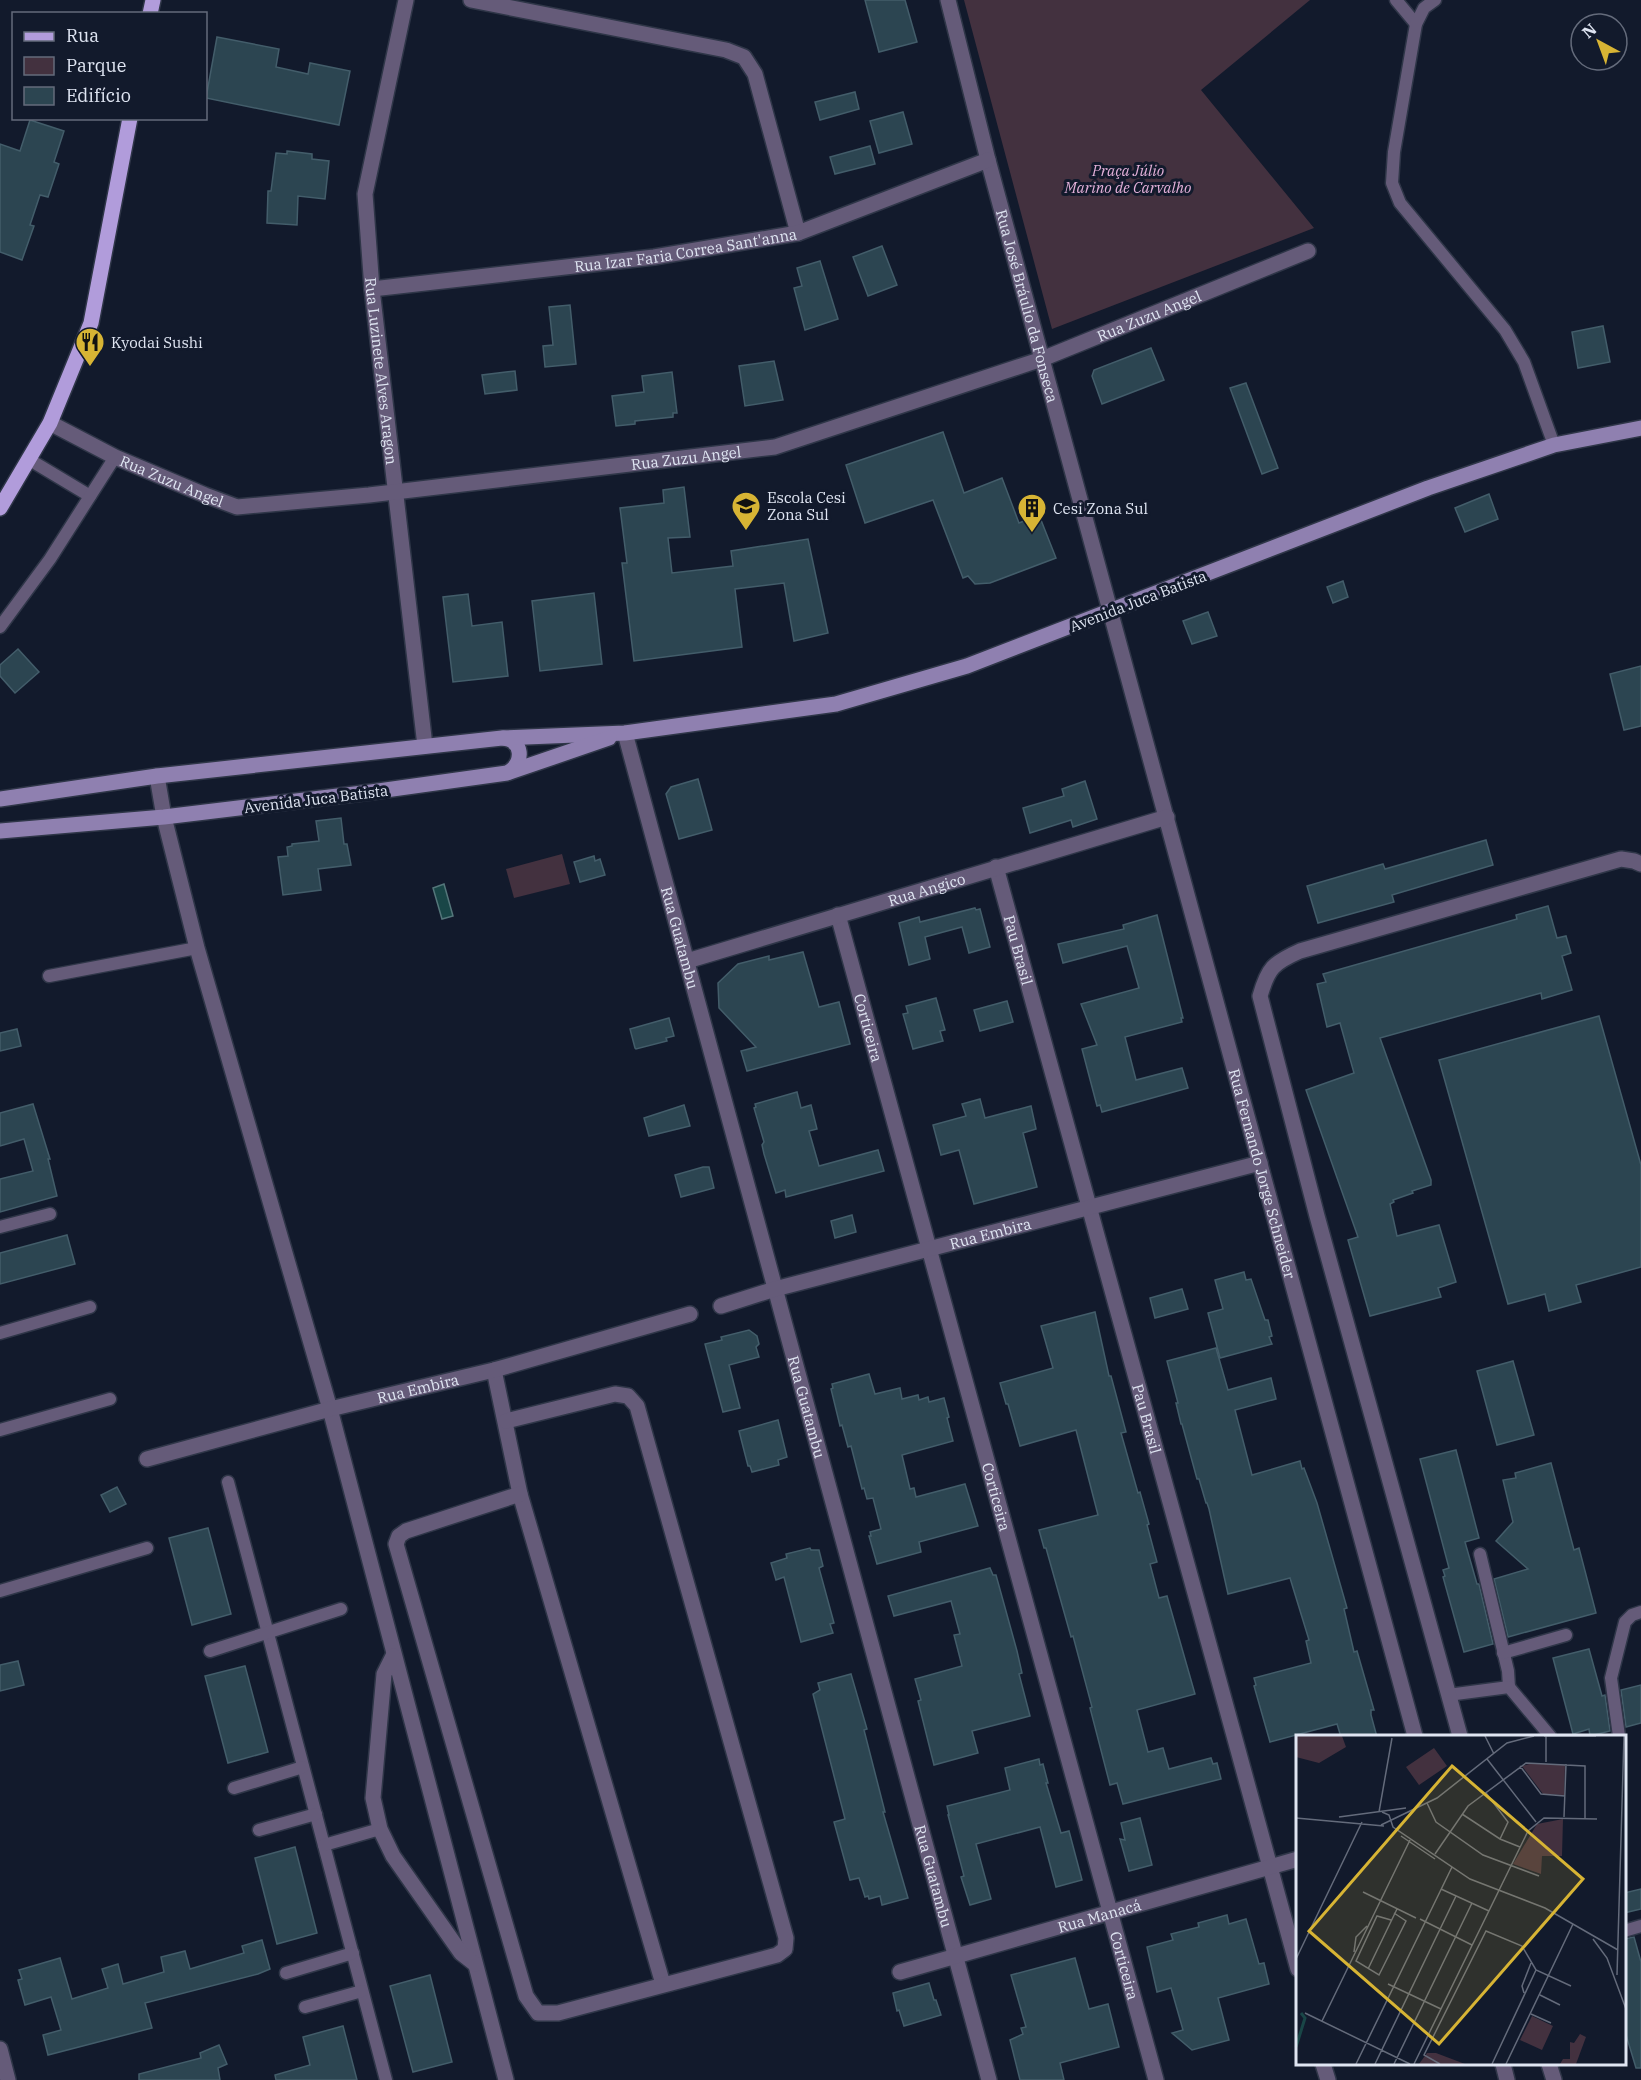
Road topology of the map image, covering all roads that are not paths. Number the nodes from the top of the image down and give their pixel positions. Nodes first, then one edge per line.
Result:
1 (406, 0) edge
2 (471, 0) edge
3 (948, 0) edge
4 (1396, 0) edge
5 (1435, 0) edge
6 (1416, 24) junction
7 (130, 120) edge
8 (988, 160) junction
9 (798, 232) junction
10 (1308, 251) dead end
11 (372, 289) junction
12 (1042, 359) junction
13 (50, 423) junction
14 (1641, 428) edge
15 (1554, 445) junction
16 (115, 457) junction
17 (30, 460) junction
18 (394, 492) junction
19 (90, 496) junction
20 (1, 505) edge
21 (1111, 611) junction
22 (0, 627) edge
23 (625, 733) junction
24 (502, 738) junction
25 (426, 746) junction
26 (507, 773) junction
27 (157, 776) junction
28 (0, 799) edge
29 (165, 817) junction
30 (1167, 817) junction
31 (0, 831) edge
32 (1641, 864) edge
33 (996, 867) junction
34 (838, 915) junction
35 (197, 948) junction
36 (687, 961) junction
37 (49, 976) dead end
38 (1260, 1163) junction
39 (1089, 1207) junction
40 (50, 1214) dead end
41 (0, 1227) edge
42 (929, 1249) junction
43 (775, 1289) junction
44 (721, 1306) dead end
45 (90, 1307) dead end
46 (690, 1314) dead end
47 (0, 1333) edge
48 (494, 1370) junction
49 (110, 1399) dead end
50 (330, 1409) junction
51 (506, 1421) junction
52 (0, 1430) edge
53 (147, 1459) dead end
54 (228, 1482) dead end
55 (520, 1494) junction
56 (147, 1548) dead end
57 (1480, 1554) dead end
58 (0, 1591) edge
59 (341, 1609) dead end
60 (1641, 1612) edge
61 (267, 1632) junction
62 (1566, 1635) dead end
63 (210, 1651) dead end
64 (1503, 1653) junction
65 (393, 1656) junction
66 (1509, 1687) junction
67 (1448, 1695) junction
68 (1414, 1735) edge
69 (1459, 1735) edge
70 (1548, 1735) edge
71 (1619, 1735) edge
72 (303, 1767) junction
73 (234, 1788) dead end
74 (316, 1814) junction
75 (380, 1829) junction
76 (259, 1830) dead end
77 (324, 1845) junction
78 (1296, 1860) edge
79 (1270, 1867) junction
80 (1110, 1912) junction
81 (1641, 1926) edge
82 (1626, 1930) edge
83 (352, 1953) junction
84 (956, 1957) junction
85 (1296, 1962) edge
86 (475, 1964) junction
87 (900, 1972) dead end
88 (286, 1973) dead end
89 (663, 1984) junction
90 (362, 1991) junction
91 (305, 2007) dead end
92 (1, 2054) edge
93 (1323, 2065) edge
94 (1503, 2065) edge
95 (1549, 2065) edge
96 (8, 2080) edge
97 (386, 2080) edge
98 (506, 2080) edge
99 (989, 2080) edge
100 (1156, 2080) edge
101 (1328, 2080) edge
102 (1508, 2080) edge
103 (1554, 2080) edge

1 - 11 street, Rua Luzinete Alves Aragon
2 - 9 street
3 - 8 street, Rua José Bráulio da Fonseca
4 - 6 lane
5 - 6 lane
6 - 15 lane
7 - 13 main road
8 - 9 street, Rua Izar Faria Correa Sant'anna
8 - 12 street, Rua José Bráulio da Fonseca
9 - 11 street, Rua Izar Faria Correa Sant'anna
10 - 12 street, Rua Zuzu Angel
11 - 18 street, Rua Luzinete Alves Aragon
12 - 18 street, Rua Zuzu Angel
12 - 21 street, Rua José Bráulio da Fonseca
13 - 16 street, Rua Zuzu Angel
13 - 17 main road
14 - 15 main road, Avenida Juca Batista
15 - 21 main road, Avenida Juca Batista
16 - 18 street, Rua Zuzu Angel
16 - 19 lane
17 - 19 lane
17 - 20 main road
18 - 25 street, Rua Luzinete Alves Aragon
19 - 22 lane
21 - 23 main road, Avenida Juca Batista
21 - 30 street, Rua Fernando Jorge Schneider
23 - 24 main road, Avenida Juca Batista
23 - 26 main road, Avenida Juca Batista
23 - 36 street, Rua Guatambu
24 - 25 main road, Avenida Juca Batista
24 - 26 main road
25 - 27 main road, Avenida Juca Batista
26 - 29 main road, Avenida Juca Batista
27 - 28 main road, Avenida Juca Batista
27 - 29 street
29 - 31 main road, Avenida Juca Batista
29 - 35 street
30 - 33 street, Rua Angico
30 - 38 street, Rua Fernando Jorge Schneider
32 - 67 street
33 - 34 street, Rua Angico
33 - 39 street, Pau Brasil
34 - 36 street, Rua Angico
34 - 42 street, Corticeira
35 - 37 lane
35 - 50 street
36 - 43 street, Rua Guatambu
38 - 39 street, Rua Embira
38 - 68 street, Rua Fernando Jorge Schneider
39 - 42 street, Rua Embira
39 - 79 street, Pau Brasil
40 - 41 lane
42 - 43 street, Rua Embira
42 - 80 street, Corticeira
43 - 44 street, Rua Embira
43 - 84 street, Rua Guatambu
45 - 47 lane
46 - 48 street, Rua Embira
48 - 50 street, Rua Embira
48 - 51 street
49 - 52 lane
50 - 53 street, Rua Embira
50 - 65 street
51 - 55 street
51 - 89 street
54 - 61 lane
55 - 89 street
55 - 89 street
56 - 58 lane
57 - 64 lane
59 - 61 lane
60 - 71 lane
61 - 63 lane
61 - 72 lane
62 - 64 lane
64 - 66 lane
65 - 75 street
65 - 86 street
66 - 67 lane
66 - 70 lane
67 - 69 street
72 - 73 lane
72 - 74 lane
74 - 76 lane
74 - 77 lane
75 - 77 lane
75 - 86 street
77 - 83 lane
78 - 79 street, Rua Manacá
79 - 80 street, Rua Manacá
79 - 85 street, Pau Brasil
80 - 84 street, Rua Manacá
80 - 100 street, Corticeira
81 - 82 lane
83 - 88 lane
83 - 90 lane
84 - 87 street, Rua Manacá
84 - 99 street, Rua Guatambu
86 - 98 street
90 - 91 lane
90 - 97 lane
92 - 96 street
93 - 101 street
94 - 102 street
95 - 103 street

